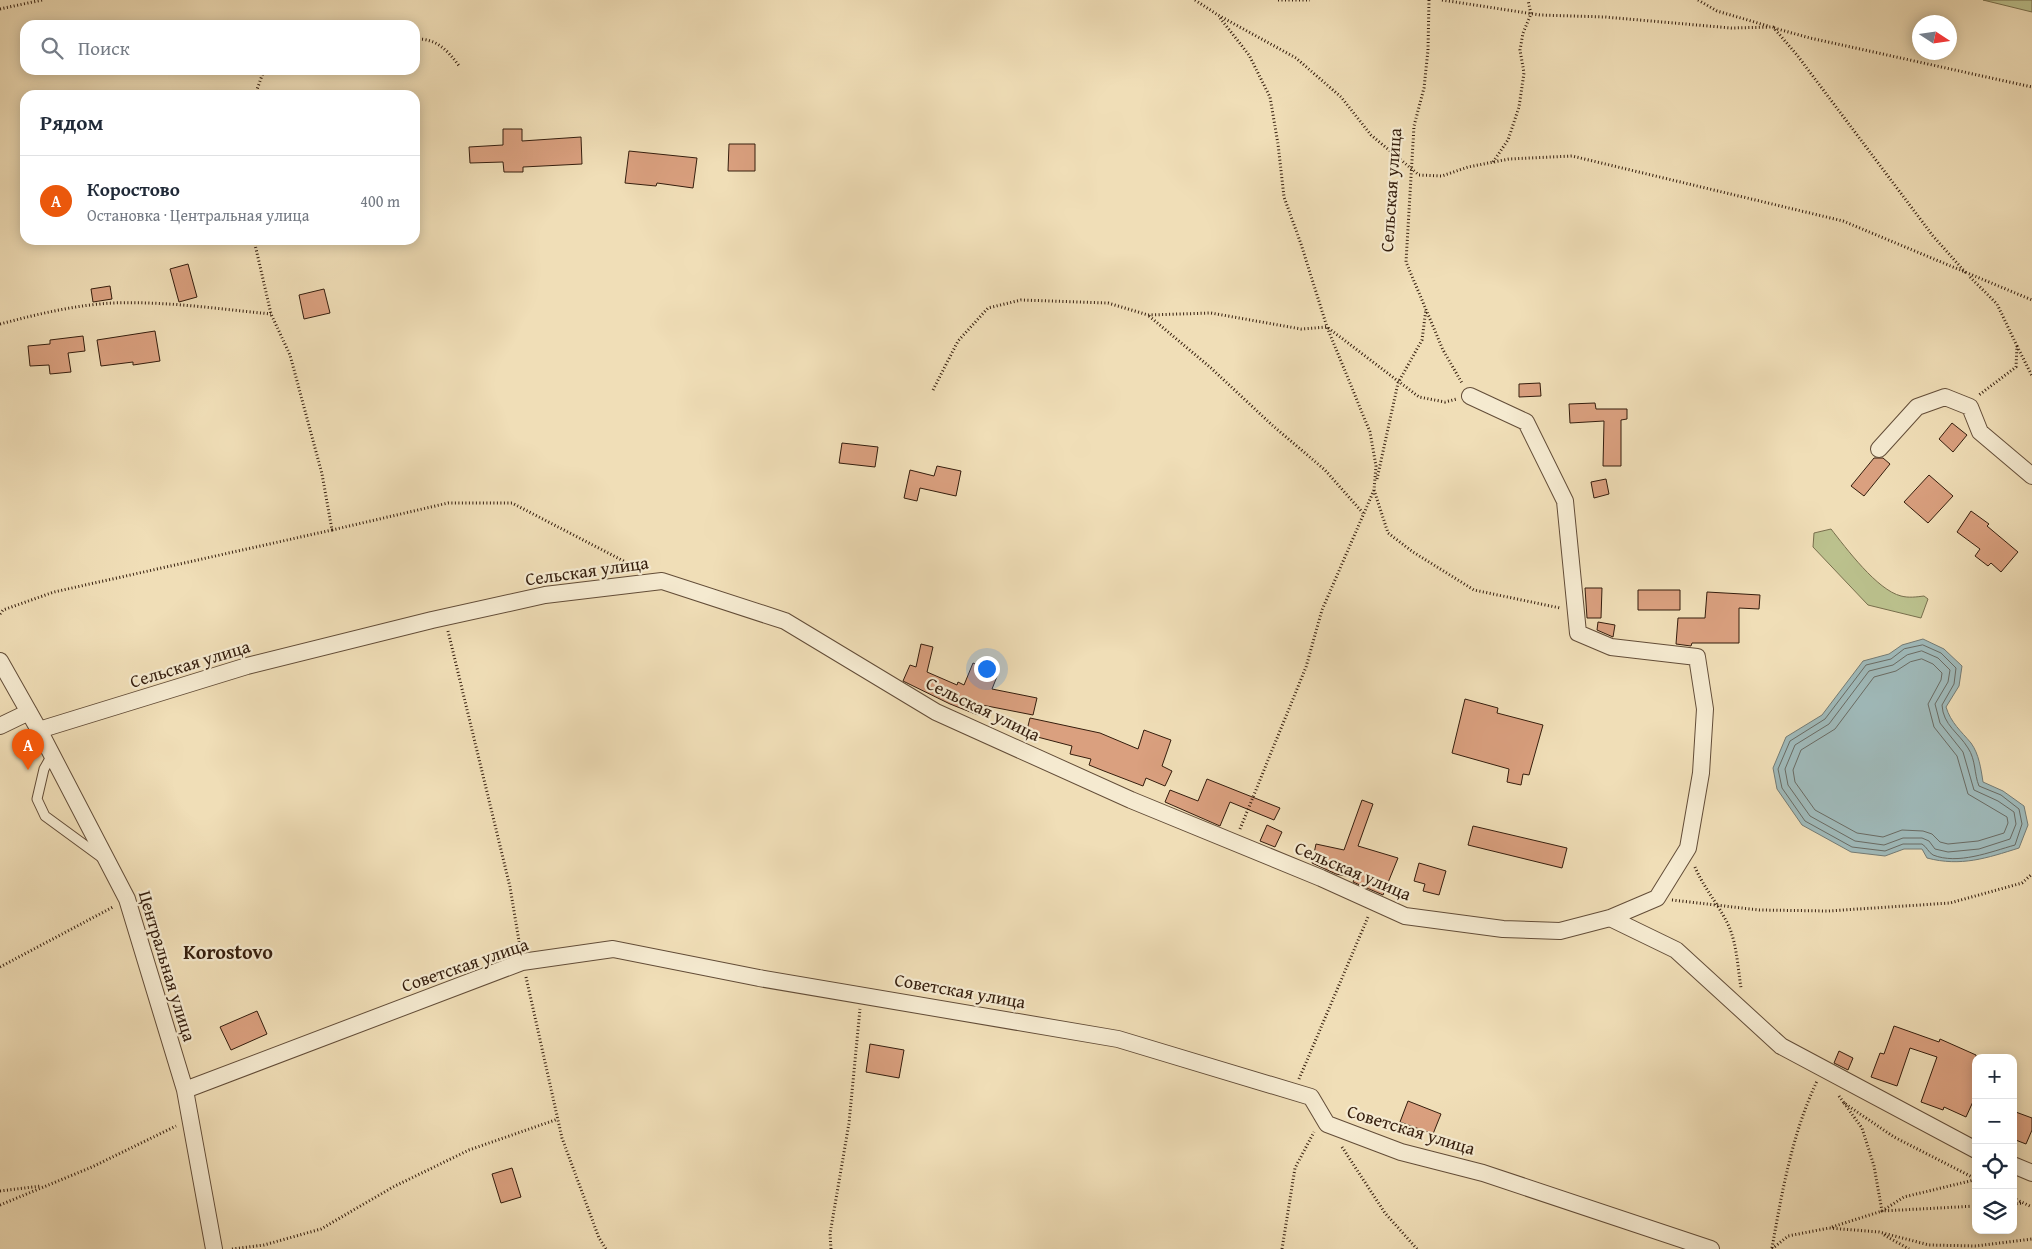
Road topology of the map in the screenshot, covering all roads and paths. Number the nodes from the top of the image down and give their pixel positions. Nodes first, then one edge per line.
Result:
1 (42, 0) edge
2 (1195, 0) edge
3 (1278, 0) edge
4 (1310, 0) edge
5 (1429, 0) edge
6 (1442, 0) edge
7 (1528, 0) edge
8 (1698, 0) edge
9 (0, 9) edge
10 (1531, 14) junction
11 (1218, 15) junction
12 (1773, 27) junction
13 (420, 38) edge
14 (460, 68) dead end
15 (262, 75) edge
16 (2032, 87) edge
17 (257, 90) edge
18 (1492, 162) junction
19 (1411, 169) junction
20 (255, 245) edge
21 (1968, 275) junction
22 (2032, 300) edge
23 (1426, 309) junction
24 (270, 314) junction
25 (1148, 316) junction
26 (0, 324) edge
27 (1327, 327) junction
28 (2017, 346) junction
29 (2032, 376) edge
30 (1398, 383) junction
31 (933, 390) dead end
32 (1470, 396) junction
33 (1970, 407) junction
34 (1879, 450) dead end
35 (2032, 476) edge
36 (1374, 490) junction
37 (1363, 513) junction
38 (332, 530) junction
39 (662, 582) junction
40 (0, 614) edge
41 (1576, 614) junction
42 (444, 618) junction
43 (0, 661) edge
44 (29, 712) junction
45 (0, 726) edge
46 (40, 730) junction
47 (52, 755) junction
48 (1235, 843) junction
49 (1688, 848) junction
50 (108, 862) junction
51 (2032, 874) edge
52 (1657, 898) junction
53 (127, 899) junction
54 (1374, 902) junction
55 (1719, 906) junction
56 (1610, 918) junction
57 (522, 962) junction
58 (0, 967) edge
59 (861, 994) junction
60 (1745, 1015) junction
61 (1823, 1070) junction
62 (184, 1090) junction
63 (1293, 1091) junction
64 (1839, 1094) dead end
65 (1844, 1103) junction
66 (558, 1119) junction
67 (190, 1120) junction
68 (1321, 1123) junction
69 (1972, 1148) edge
70 (2017, 1167) edge
71 (2032, 1173) edge
72 (1972, 1177) edge
73 (1972, 1180) edge
74 (47, 1186) junction
75 (0, 1191) edge
76 (2017, 1200) edge
77 (2024, 1203) junction
78 (2017, 1204) edge
79 (0, 1205) edge
80 (1972, 1206) edge
81 (2032, 1207) edge
82 (1882, 1211) junction
83 (1829, 1228) junction
84 (1879, 1232) junction
85 (2032, 1239) edge
86 (214, 1249) edge
87 (232, 1249) edge
88 (606, 1249) edge
89 (831, 1249) edge
90 (1282, 1249) edge
91 (1417, 1249) edge
92 (1711, 1249) edge
93 (1772, 1249) edge
94 (1909, 1249) edge

1 - 9 path
2 - 11 path
3 - 4 path
5 - 19 path, Сельская улица
6 - 10 path
7 - 10 path
8 - 12 path
10 - 12 path
10 - 18 path
11 - 19 path
11 - 27 path
12 - 16 path
12 - 21 path
13 - 14 path
15 - 17 path
18 - 19 path
18 - 21 path
19 - 23 path, Сельская улица
20 - 24 path
21 - 22 path
21 - 28 path
23 - 30 path
23 - 32 path, Сельская улица
24 - 26 path
24 - 38 path
25 - 27 path
25 - 31 path
25 - 37 path
27 - 30 path
27 - 36 path
28 - 29 path
28 - 33 path
30 - 32 path
30 - 36 path
32 - 41 street
33 - 34 street
33 - 35 street
36 - 37 path
36 - 41 path
37 - 48 path
38 - 39 path
38 - 40 path
39 - 42 street, Сельская улица
39 - 48 street, Сельская улица
41 - 49 street
42 - 46 street, Сельская улица
42 - 57 path
43 - 44 street, Центральная улица
44 - 45 street
44 - 46 street, Центральная улица
46 - 47 street, Центральная улица
47 - 50 street, Центральная улица
47 - 50 lane
48 - 54 street, Сельская улица
49 - 52 street
49 - 55 path
50 - 53 street, Центральная улица
51 - 55 path
52 - 55 path
52 - 56 street, Сельская улица
53 - 58 path
53 - 62 street, Центральная улица
54 - 56 street, Сельская улица
54 - 63 path
55 - 60 path
56 - 60 street
57 - 59 street, Советская улица
57 - 62 street, Советская улица
57 - 66 path
59 - 63 street, Советская улица
59 - 89 path
60 - 61 street
61 - 69 street
61 - 93 path
62 - 67 street, Центральная улица
63 - 68 street, Советская улица
64 - 65 path
65 - 72 path
65 - 82 path
66 - 87 path
66 - 88 path
67 - 74 path
67 - 86 street, Центральная улица
68 - 90 path
68 - 91 path
68 - 92 street, Советская улица
70 - 71 street
73 - 82 path
74 - 75 path
74 - 79 path
76 - 77 path
77 - 78 path
77 - 81 path
80 - 82 path
82 - 83 path
83 - 84 path
83 - 93 path
84 - 85 path
84 - 94 path

